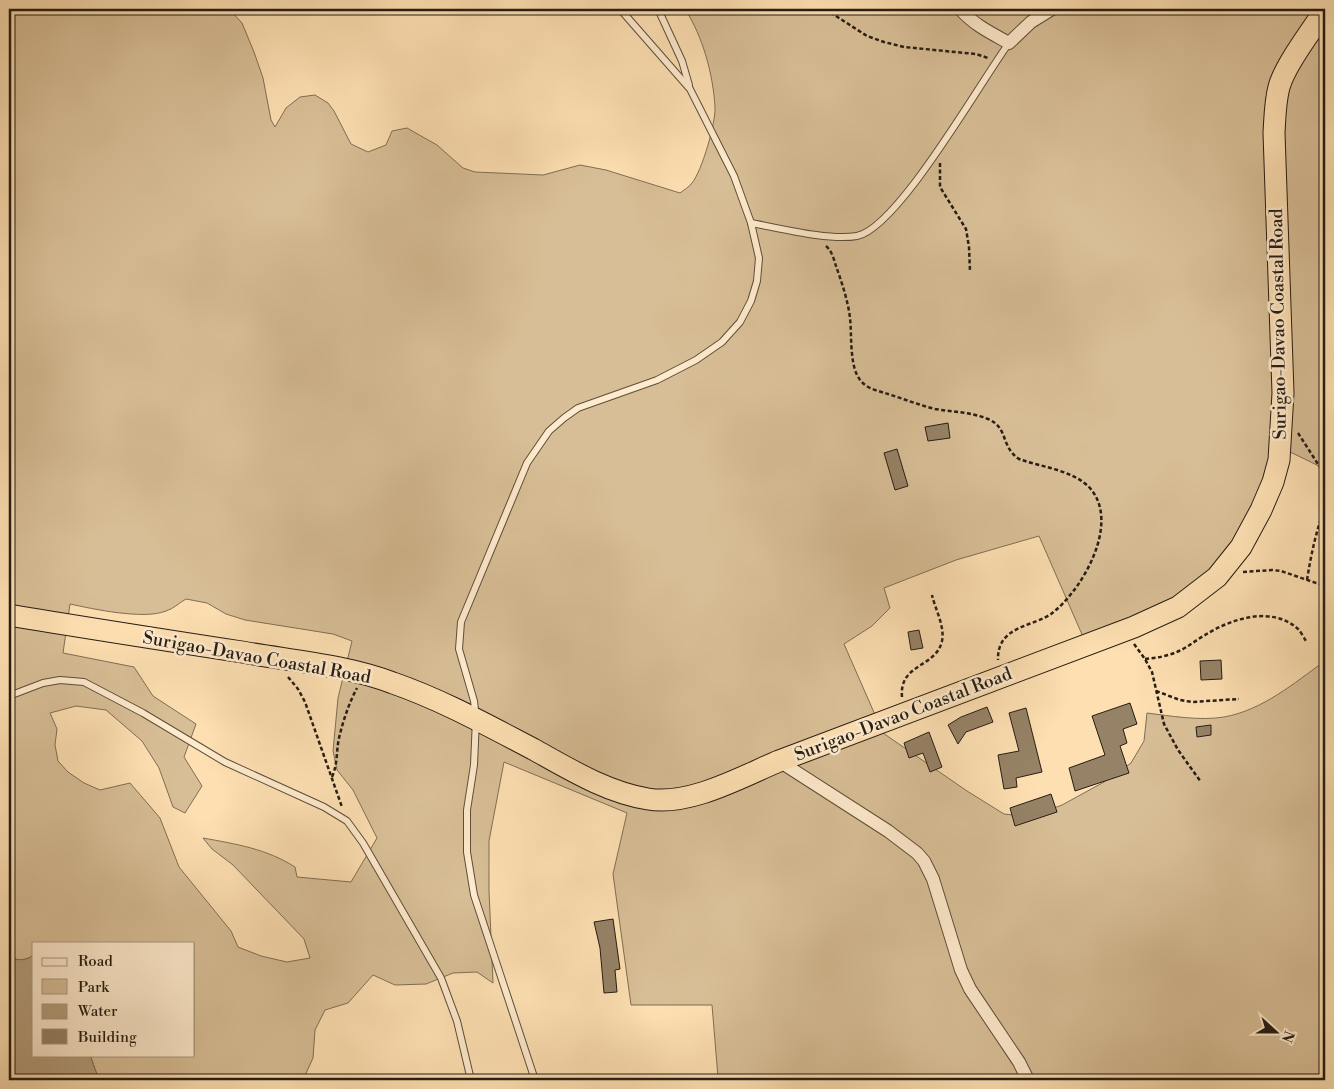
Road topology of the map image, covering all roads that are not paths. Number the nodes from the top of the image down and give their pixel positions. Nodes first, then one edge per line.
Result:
1 (620, 9) edge
2 (658, 9) edge
3 (960, 9) edge
4 (1052, 9) edge
5 (1322, 11) edge
6 (1009, 43) junction
7 (690, 89) junction
8 (751, 223) junction
9 (9, 615) edge
10 (9, 696) edge
11 (476, 719) junction
12 (779, 761) junction
13 (471, 1080) edge
14 (535, 1080) edge
15 (1028, 1080) edge

1 - 7 lane
2 - 7 lane
3 - 6 street
4 - 6 street
5 - 12 highway, Surigao-Davao Coastal Road
6 - 8 lane
7 - 8 lane
8 - 11 lane
9 - 11 highway, Surigao-Davao Coastal Road
10 - 13 lane
11 - 12 highway, Surigao-Davao Coastal Road
11 - 14 lane
12 - 15 street

